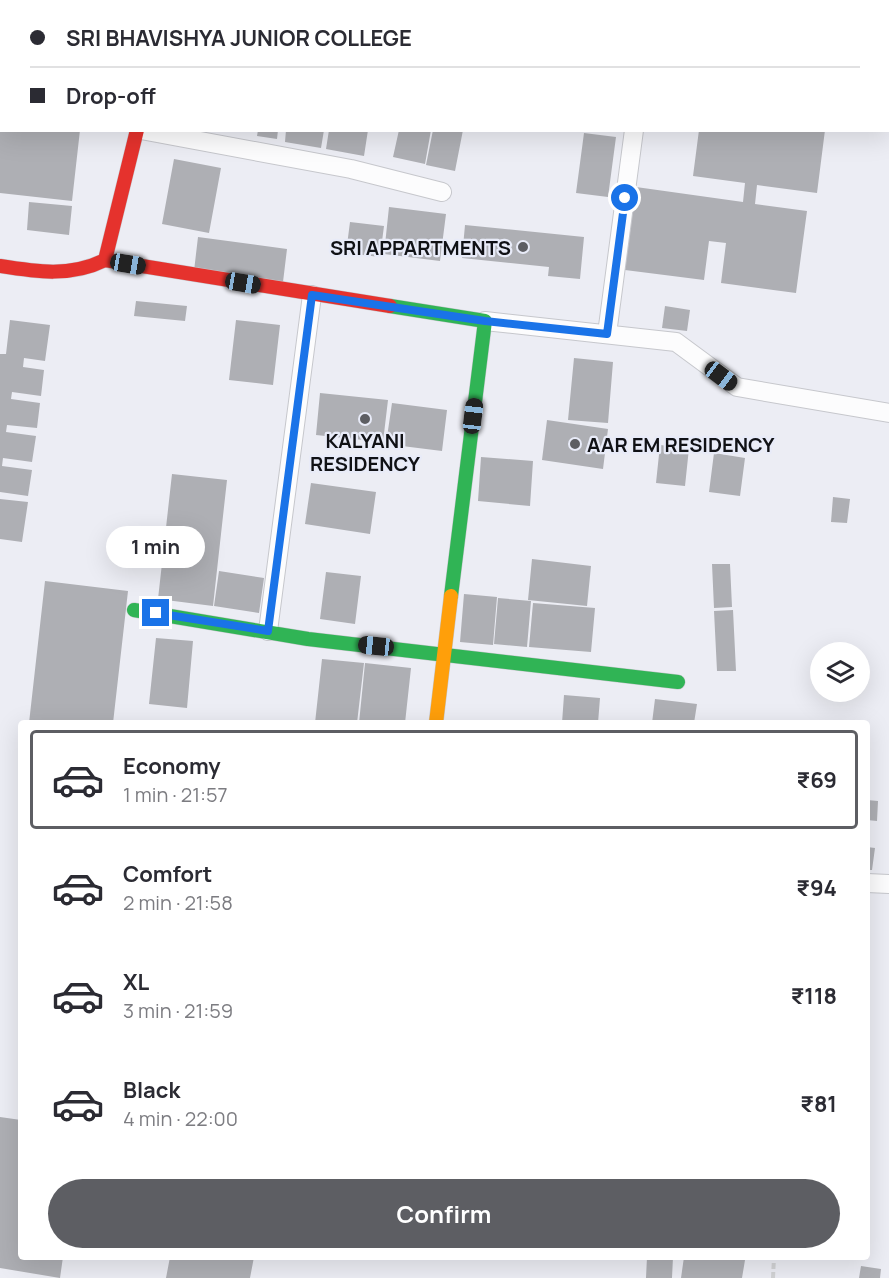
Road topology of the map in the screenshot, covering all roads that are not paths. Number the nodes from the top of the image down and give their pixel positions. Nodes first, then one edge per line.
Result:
1 (138, 132) edge
2 (150, 132) edge
3 (634, 132) edge
4 (442, 192) dead end
5 (105, 260) junction
6 (0, 266) edge
7 (312, 295) junction
8 (485, 321) junction
9 (607, 334) junction
10 (889, 412) edge
11 (134, 610) dead end
12 (268, 631) junction
13 (444, 654) junction
14 (678, 682) dead end
15 (436, 720) edge
16 (870, 882) edge
17 (889, 884) edge

1 - 5 street
2 - 4 street
3 - 9 street
5 - 6 street
5 - 7 street
7 - 8 street
7 - 12 street
8 - 9 street
8 - 13 street
9 - 10 street
11 - 12 street
12 - 13 street
13 - 14 street
13 - 15 street
16 - 17 street

